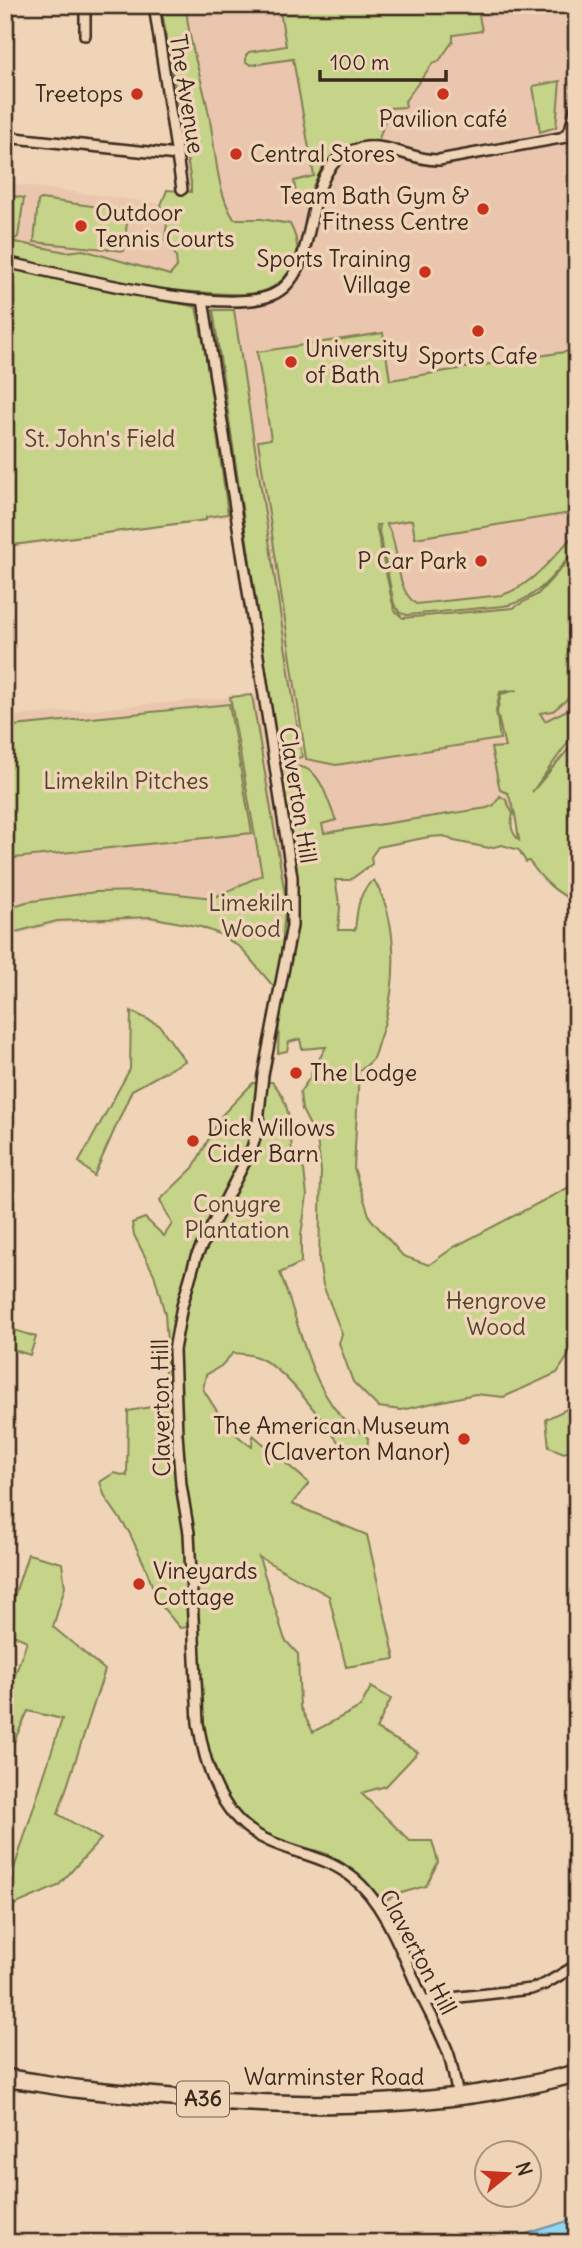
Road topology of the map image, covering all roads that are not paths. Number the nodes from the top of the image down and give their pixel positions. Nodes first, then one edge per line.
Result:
1 (85, 5) edge
2 (153, 5) edge
3 (85, 35) dead end
4 (577, 103) edge
5 (577, 135) edge
6 (5, 137) edge
7 (563, 137) junction
8 (177, 155) junction
9 (182, 189) dead end
10 (5, 262) edge
11 (203, 299) junction
12 (577, 1965) edge
13 (424, 2001) junction
14 (577, 2073) edge
15 (5, 2078) edge
16 (458, 2097) junction

1 - 3 street
2 - 8 street, The Avenue
4 - 7 street
5 - 7 street
6 - 8 street
7 - 11 street
8 - 9 street, The Avenue
10 - 11 street
11 - 13 street, Claverton Hill
12 - 13 street
13 - 16 street, Claverton Hill
14 - 16 highway, Warminster Road / A36
15 - 16 highway, Warminster Road / A36

